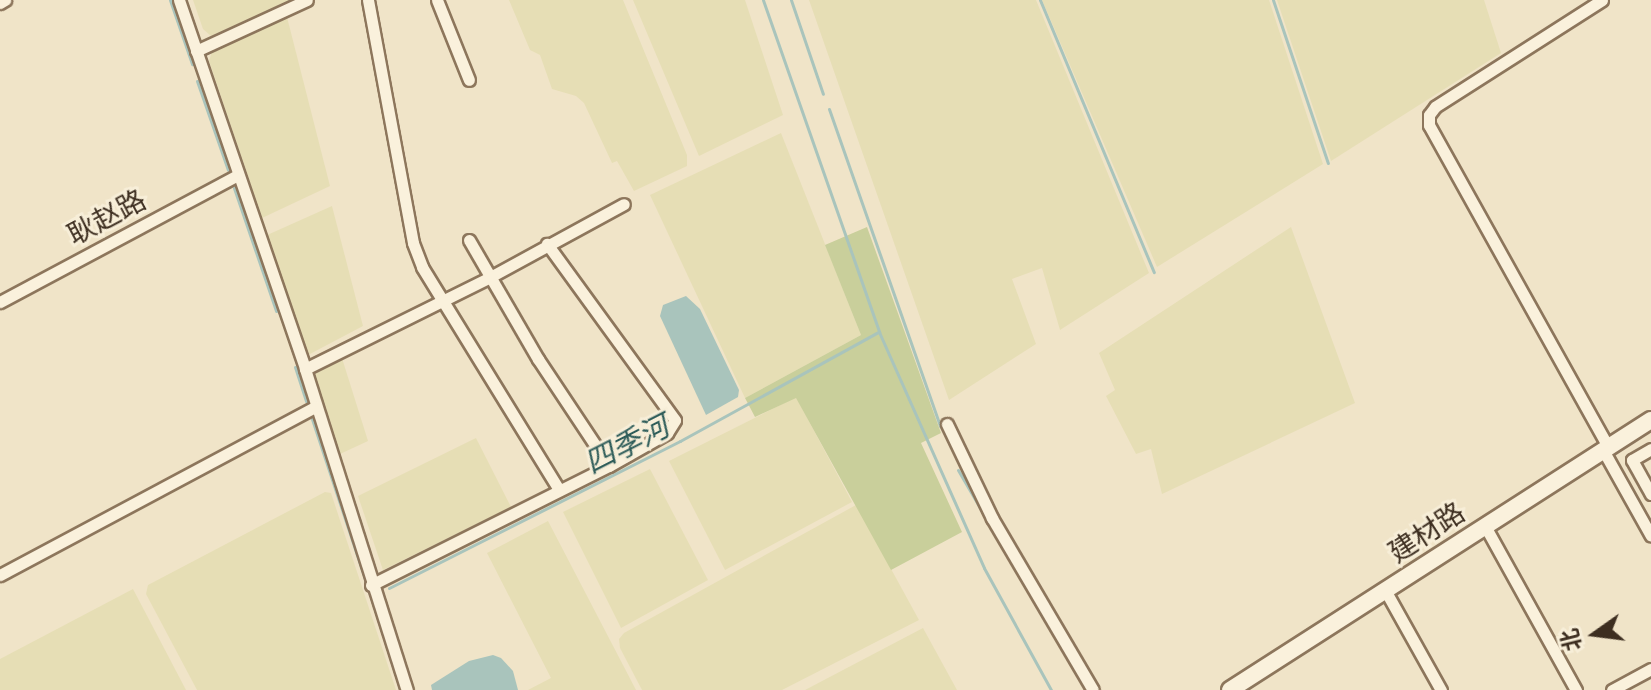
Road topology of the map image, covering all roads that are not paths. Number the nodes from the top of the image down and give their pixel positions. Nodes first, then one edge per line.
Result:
1 (179, 0) edge
2 (307, 0) edge
3 (368, 0) edge
4 (437, 0) edge
5 (1602, 0) edge
6 (196, 51) junction
7 (469, 80) dead end
8 (236, 176) junction
9 (624, 204) dead end
10 (469, 240) dead end
11 (547, 244) junction
12 (492, 276) junction
13 (444, 300) junction
14 (0, 302) edge
15 (305, 369) junction
16 (316, 406) junction
17 (1651, 420) edge
18 (947, 424) dead end
19 (1606, 449) junction
20 (1651, 449) edge
21 (609, 466) junction
22 (559, 490) junction
23 (1651, 494) edge
24 (1485, 526) junction
25 (1651, 536) edge
26 (0, 575) edge
27 (371, 585) junction
28 (1385, 590) junction
29 (1651, 669) edge
30 (407, 690) edge
31 (1093, 690) edge
32 (1230, 690) edge
33 (1441, 690) edge
34 (1576, 690) edge
35 (1612, 690) edge

1 - 6 street
2 - 6 street
3 - 13 street
4 - 7 street
5 - 19 street
6 - 8 street
8 - 14 street, 耿赵路
8 - 15 street
9 - 11 street
10 - 12 street
11 - 12 street
11 - 21 street
12 - 13 street
12 - 21 street
13 - 15 street
13 - 22 street
15 - 16 street
16 - 26 street
16 - 27 street
17 - 19 street, 建材路
18 - 31 street
19 - 24 street, 建材路
19 - 25 street
20 - 23 street
21 - 22 street
22 - 27 street
24 - 28 street, 建材路
24 - 34 street
27 - 30 street
28 - 32 street, 建材路
28 - 33 street
29 - 35 street

